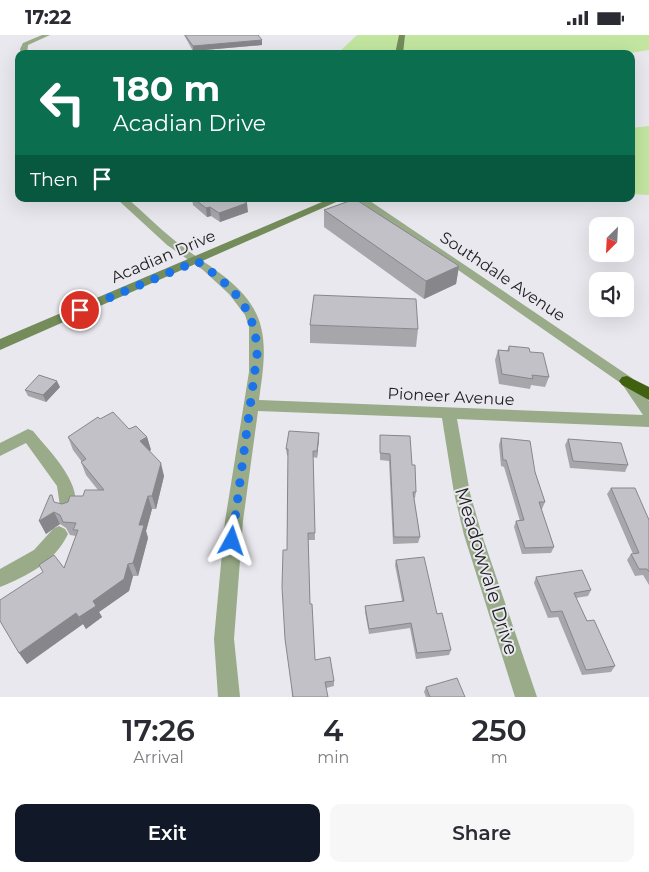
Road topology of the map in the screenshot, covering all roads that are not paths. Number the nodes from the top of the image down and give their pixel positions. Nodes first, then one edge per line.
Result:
1 (47, 35) edge
2 (402, 35) edge
3 (23, 50) edge
4 (400, 50) edge
5 (125, 202) edge
6 (331, 202) edge
7 (365, 202) edge
8 (197, 261) junction
9 (0, 345) edge
10 (627, 381) junction
11 (649, 394) edge
12 (252, 405) junction
13 (649, 412) edge
14 (448, 413) junction
15 (649, 421) edge
16 (0, 450) edge
17 (67, 508) edge
18 (59, 534) dead end
19 (0, 578) edge
20 (230, 697) edge
21 (526, 697) edge

1 - 3 street
2 - 4 street
5 - 8 street
6 - 8 street, Acadian Drive
7 - 10 street, Southdale Avenue
8 - 9 street, Acadian Drive
8 - 12 street
10 - 11 highway
10 - 13 street
12 - 14 street, Pioneer Avenue
12 - 20 street
14 - 15 street, Pioneer Avenue
14 - 21 street, Meadowvale Drive
16 - 17 street
18 - 19 street

